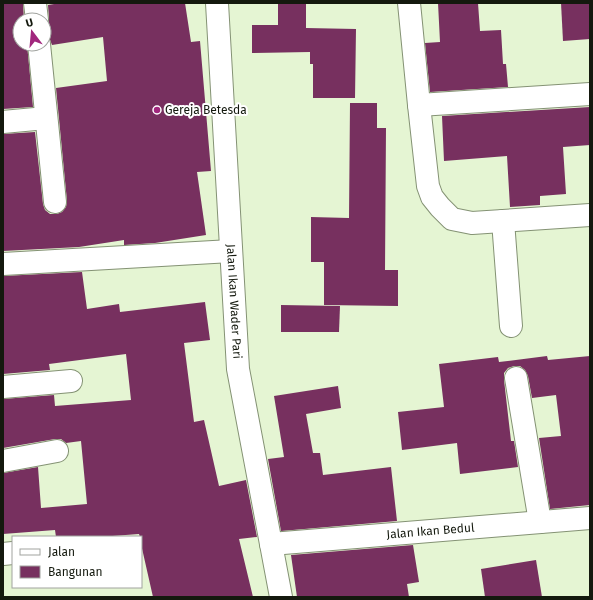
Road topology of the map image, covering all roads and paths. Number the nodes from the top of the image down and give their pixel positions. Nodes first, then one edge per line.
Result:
1 (217, 3) edge
2 (409, 3) edge
3 (40, 52) edge
4 (590, 94) edge
5 (418, 105) junction
6 (46, 118) junction
7 (3, 122) edge
8 (55, 202) dead end
9 (590, 215) edge
10 (503, 221) junction
11 (231, 251) junction
12 (3, 264) edge
13 (511, 326) dead end
14 (516, 378) dead end
15 (71, 381) dead end
16 (3, 387) edge
17 (57, 451) dead end
18 (3, 461) edge
19 (590, 518) edge
20 (540, 522) junction
21 (271, 544) junction
22 (281, 597) edge

1 - 11 street, Jalan Ikan Wader Pari
2 - 5 street
3 - 6 street
4 - 5 street
5 - 10 street
6 - 7 street
6 - 8 street
9 - 10 street
10 - 13 street
11 - 12 street
11 - 21 street, Jalan Ikan Wader Pari
14 - 20 street
15 - 16 street
17 - 18 street
19 - 20 street, Jalan Ikan Bedul
20 - 21 street, Jalan Ikan Bedul
21 - 22 street, Jalan Ikan Wader Pari

